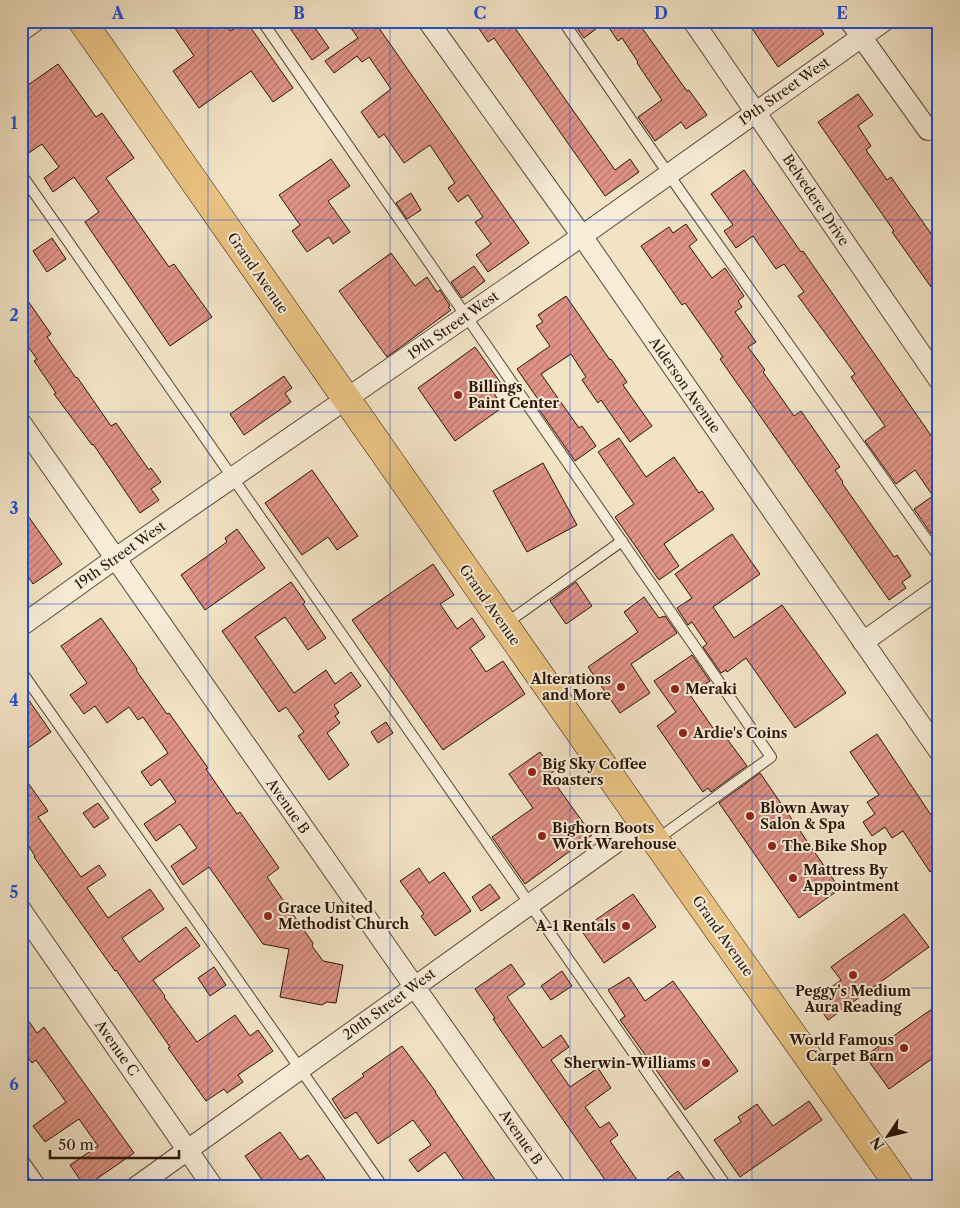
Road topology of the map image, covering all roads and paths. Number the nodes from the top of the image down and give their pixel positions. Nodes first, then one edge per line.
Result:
1 (35, 21) edge
2 (82, 21) edge
3 (262, 21) edge
4 (428, 21) edge
5 (563, 21) edge
6 (693, 21) edge
7 (884, 21) edge
8 (855, 29) edge
9 (21, 31) edge
10 (756, 112) junction
11 (936, 128) edge
12 (21, 174) edge
13 (668, 174) junction
14 (582, 236) junction
15 (466, 316) junction
16 (939, 380) edge
17 (346, 399) junction
18 (21, 423) edge
19 (233, 477) junction
20 (622, 541) junction
21 (939, 556) edge
22 (116, 558) junction
23 (939, 588) edge
24 (504, 624) junction
25 (21, 626) edge
26 (863, 642) junction
27 (21, 671) edge
28 (939, 751) edge
29 (649, 831) junction
30 (529, 904) junction
31 (21, 910) edge
32 (414, 986) junction
33 (299, 1069) junction
34 (187, 1150) junction
35 (21, 1157) edge
36 (42, 1187) edge
37 (136, 1187) edge
38 (213, 1187) edge
39 (384, 1187) edge
40 (556, 1187) edge
41 (727, 1187) edge
42 (900, 1187) edge

1 - 9 street
2 - 17 main road, Grand Avenue
3 - 15 lane
4 - 14 street, Alderson Avenue
5 - 13 lane
6 - 10 street, Belvedere Drive
7 - 8 street, 19th Street West
8 - 10 street, 19th Street West
8 - 11 street
10 - 13 street, 19th Street West
10 - 16 street, Belvedere Drive
12 - 19 lane
13 - 14 street, 19th Street West
13 - 21 lane
14 - 15 street, 19th Street West
14 - 26 street, Alderson Avenue
15 - 17 street, 19th Street West
15 - 20 lane
17 - 19 street, 19th Street West
17 - 24 main road, Grand Avenue
18 - 22 street, Avenue B
19 - 22 street, 19th Street West
19 - 30 lane
20 - 24 lane
20 - 29 lane
22 - 25 street, 19th Street West
22 - 32 street, Avenue B
23 - 26 street
24 - 29 main road, Grand Avenue
26 - 28 street, Alderson Avenue
27 - 33 lane
29 - 30 street, 20th Street West
29 - 42 main road, Grand Avenue
30 - 32 street, 20th Street West
30 - 41 lane
31 - 34 street, Avenue C
32 - 33 street, 20th Street West
32 - 40 street, Avenue B
33 - 34 street, 20th Street West
33 - 39 lane
34 - 37 street, 20th Street West
34 - 38 street, Avenue C
35 - 36 lane

